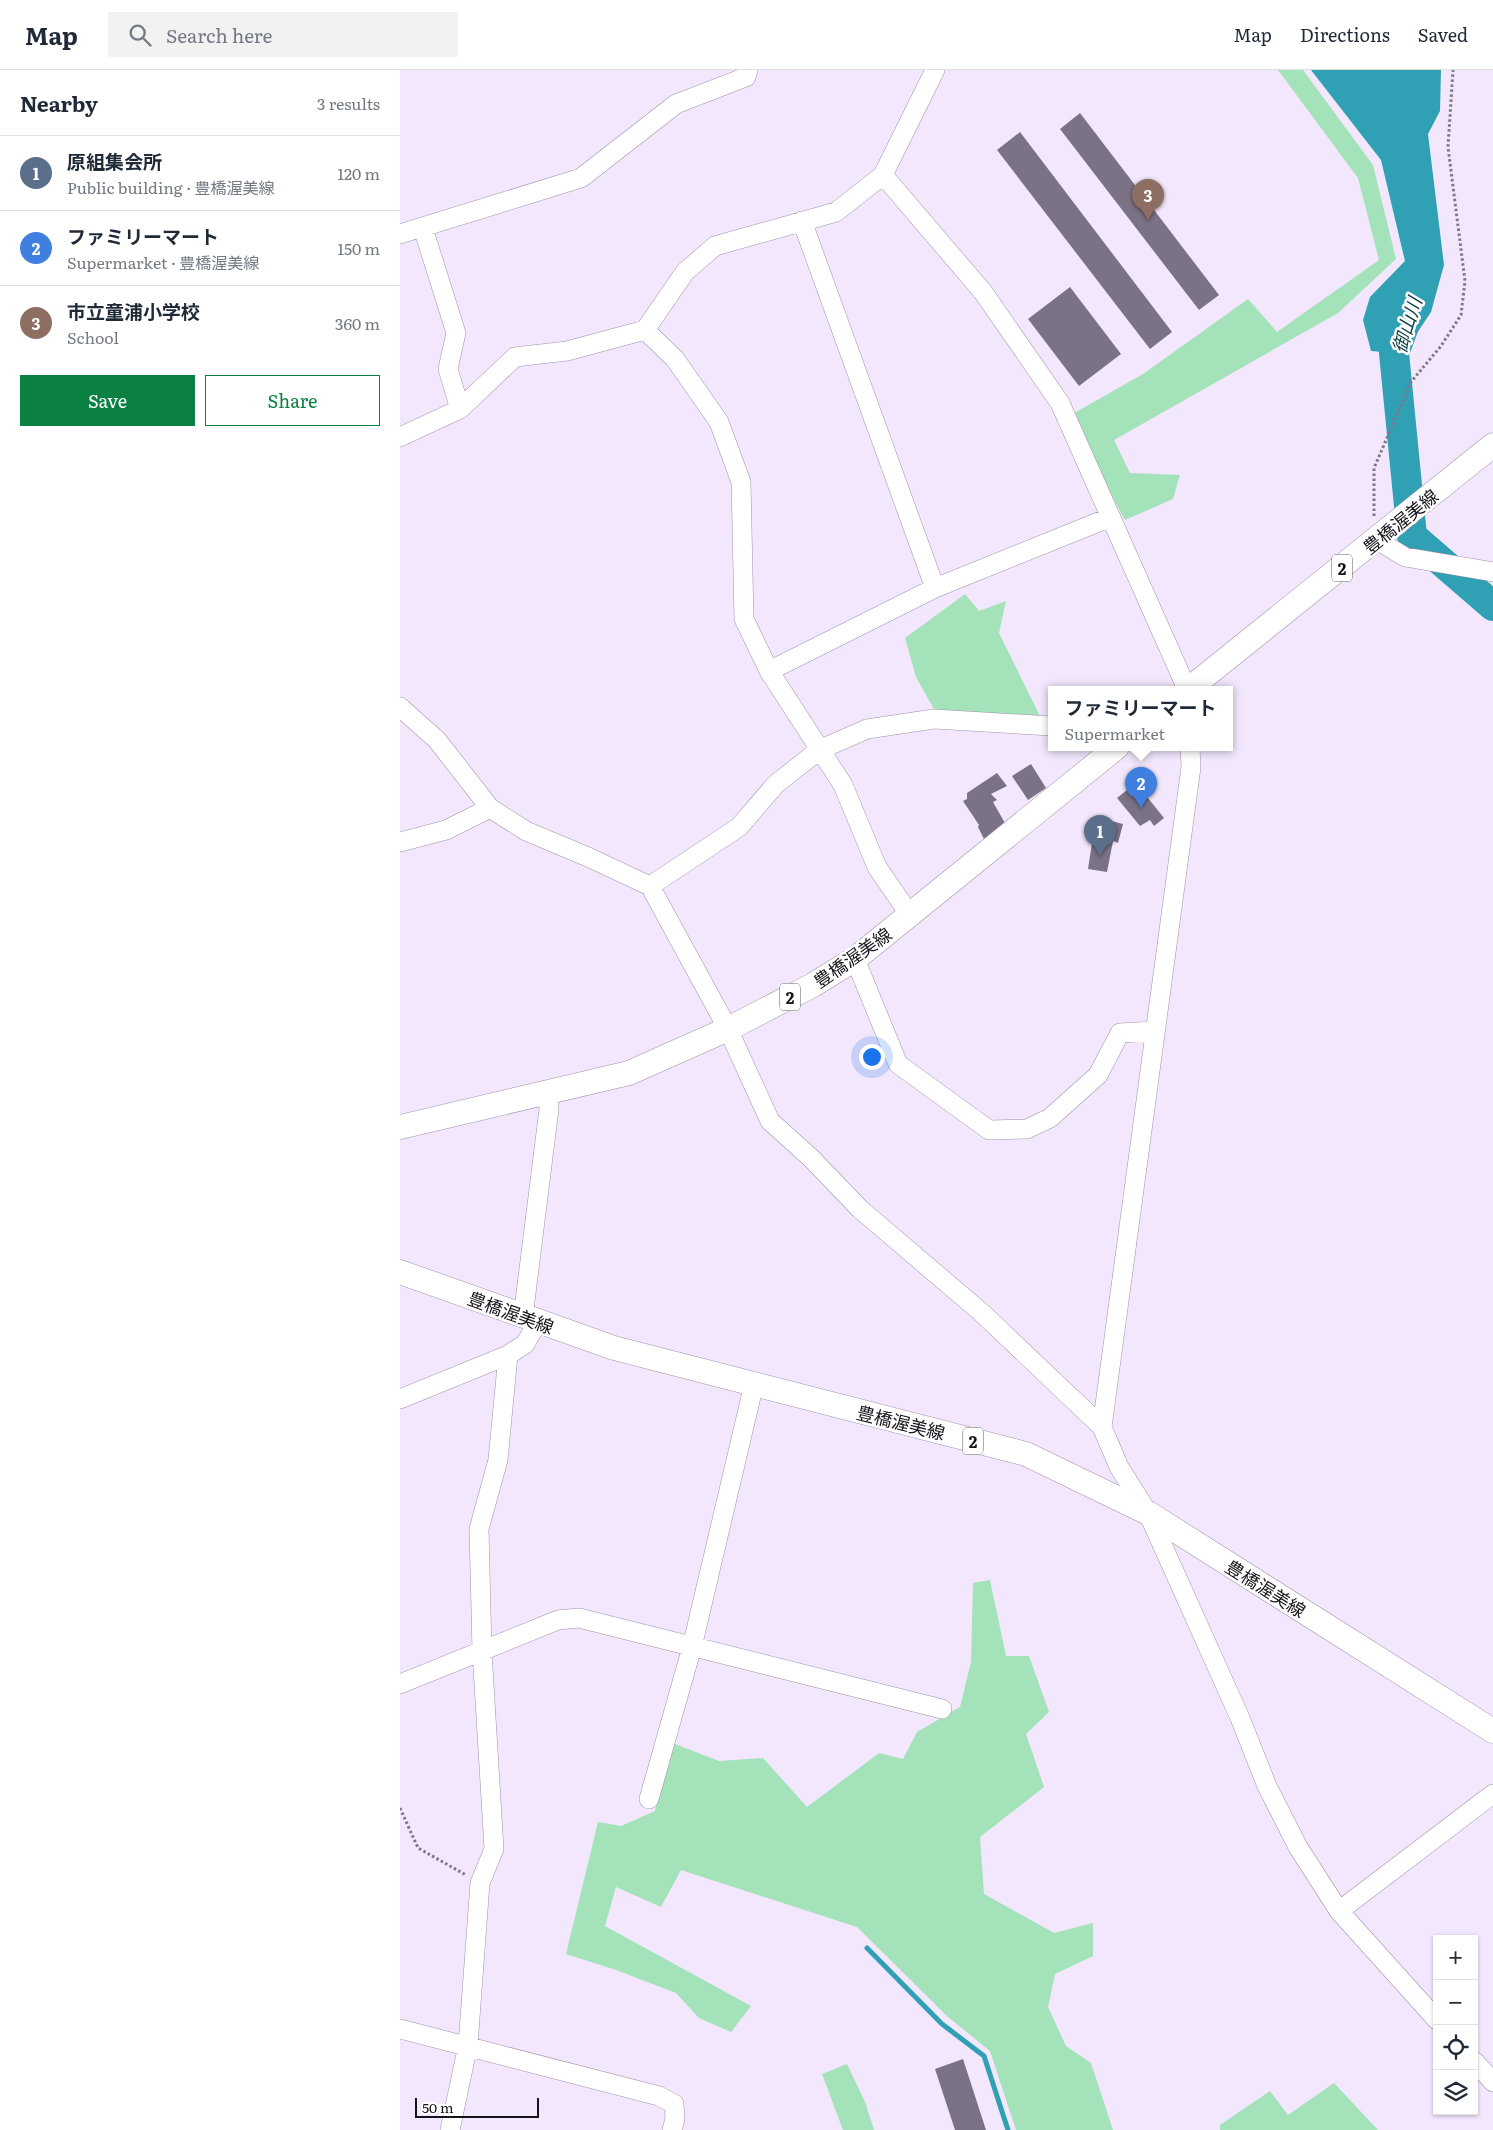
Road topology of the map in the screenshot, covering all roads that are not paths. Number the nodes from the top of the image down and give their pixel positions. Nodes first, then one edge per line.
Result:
1 (748, 70) edge
2 (935, 70) edge
3 (883, 175) junction
4 (802, 221) junction
5 (423, 228) junction
6 (400, 234) edge
7 (645, 330) junction
8 (460, 409) junction
9 (400, 437) edge
10 (1493, 445) edge
11 (1111, 517) junction
12 (1381, 537) junction
13 (1493, 572) edge
14 (934, 588) junction
15 (770, 672) junction
16 (1187, 686) edge
17 (1192, 686) edge
18 (400, 707) edge
19 (1048, 726) edge
20 (819, 750) junction
21 (1112, 751) edge
22 (1190, 751) edge
23 (490, 808) junction
24 (400, 842) edge
25 (650, 886) junction
26 (910, 916) junction
27 (855, 959) junction
28 (728, 1029) junction
29 (1156, 1031) junction
30 (548, 1091) junction
31 (400, 1127) edge
32 (400, 1272) edge
33 (530, 1320) junction
34 (508, 1355) junction
35 (754, 1384) junction
36 (400, 1399) edge
37 (1102, 1428) junction
38 (1148, 1513) junction
39 (692, 1647) junction
40 (482, 1651) junction
41 (400, 1684) edge
42 (942, 1710) dead end
43 (1488, 1725) edge
44 (1493, 1794) edge
45 (649, 1799) dead end
46 (1340, 1911) junction
47 (1433, 2016) edge
48 (400, 2028) edge
49 (468, 2045) junction
50 (1478, 2066) edge
51 (1493, 2082) edge
52 (450, 2130) edge
53 (672, 2130) edge

1 - 5 street
2 - 3 street
3 - 4 street
3 - 11 street
4 - 7 street
4 - 14 street
5 - 6 street
5 - 8 street
7 - 8 street
7 - 15 street
8 - 9 street
10 - 12 main road, 豊橋渥美線 / 2
11 - 14 street
11 - 16 street
12 - 13 street
12 - 17 main road, 豊橋渥美線 / 2
14 - 15 street
15 - 20 street
18 - 23 street
19 - 20 street
20 - 25 street
20 - 26 street
21 - 26 main road, 豊橋渥美線 / 2
22 - 29 street
23 - 24 street
23 - 25 street
25 - 28 street
26 - 27 main road, 豊橋渥美線 / 2
27 - 28 main road, 豊橋渥美線 / 2
27 - 29 street
28 - 30 main road, 豊橋渥美線 / 2
28 - 37 street
29 - 37 street
30 - 31 main road, 豊橋渥美線 / 2
30 - 33 street
32 - 33 main road, 豊橋渥美線 / 2
33 - 34 street
33 - 35 main road, 豊橋渥美線 / 2
34 - 36 street
34 - 40 street
35 - 38 main road, 豊橋渥美線 / 2
35 - 39 street
37 - 38 street
38 - 43 main road, 豊橋渥美線 / 2
38 - 46 street
39 - 40 street
39 - 42 street
39 - 45 street
40 - 41 street
40 - 49 street
44 - 46 street
46 - 47 street
48 - 49 street
49 - 52 street
49 - 53 street
50 - 51 street

